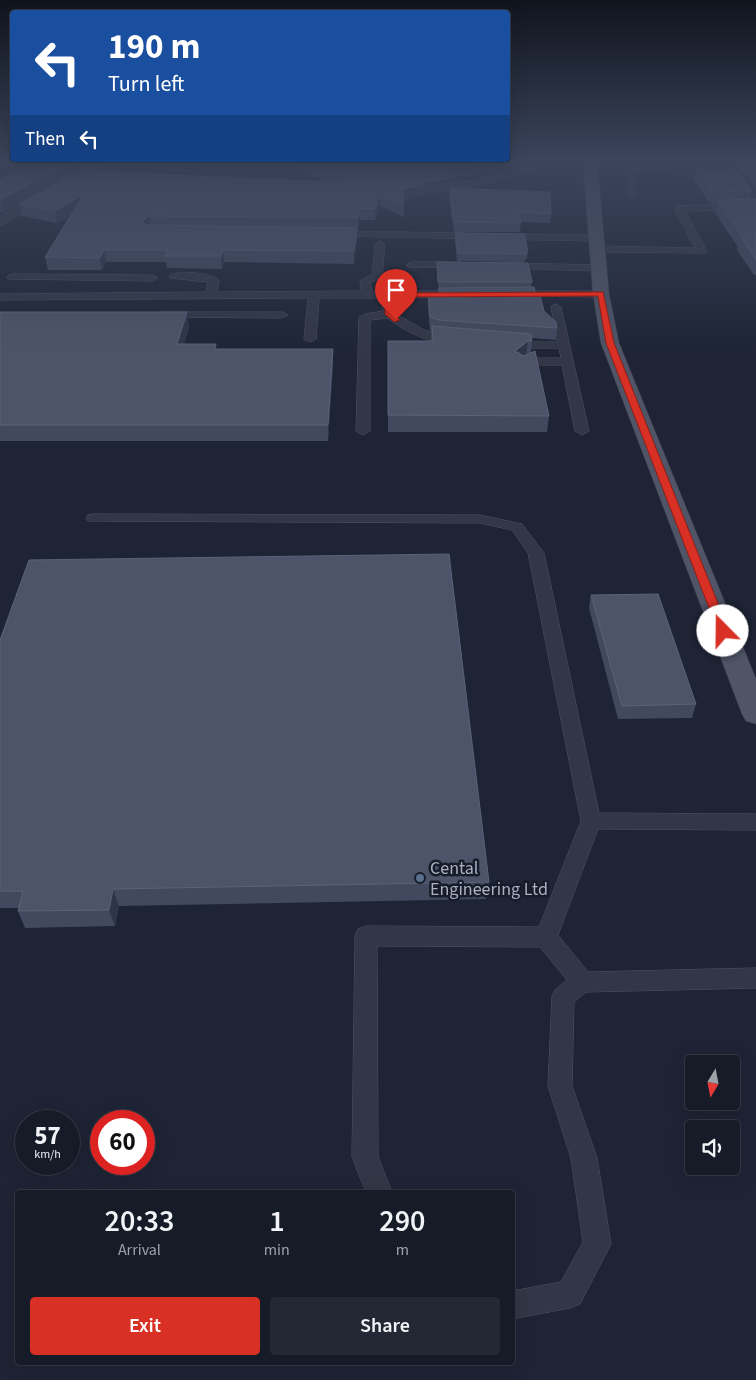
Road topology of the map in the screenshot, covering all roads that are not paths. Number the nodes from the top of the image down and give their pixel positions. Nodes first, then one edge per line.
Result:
1 (595, 225) edge
2 (689, 225) edge
3 (327, 234) edge
4 (380, 244) dead end
5 (597, 252) junction
6 (412, 265) dead end
7 (471, 266) edge
8 (501, 266) edge
9 (550, 274) dead end
10 (174, 276) edge
11 (12, 277) dead end
12 (98, 278) junction
13 (153, 278) dead end
14 (475, 294) edge
15 (504, 294) edge
16 (552, 294) junction
17 (601, 294) junction
18 (314, 295) junction
19 (367, 295) junction
20 (388, 295) junction
21 (88, 296) junction
22 (154, 296) junction
23 (211, 296) junction
24 (0, 297) edge
25 (556, 308) dead end
26 (389, 314) junction
27 (282, 316) dead end
28 (310, 339) dead end
29 (465, 341) edge
30 (498, 344) edge
31 (563, 345) junction
32 (567, 361) junction
33 (521, 366) edge
34 (582, 431) dead end
35 (363, 432) dead end
36 (93, 518) dead end
37 (754, 705) edge
38 (592, 821) junction
39 (756, 822) edge
40 (546, 937) junction
41 (756, 978) edge
42 (582, 982) junction
43 (378, 1190) edge
44 (515, 1304) edge

1 - 5 main road
2 - 5 lane
3 - 5 lane
4 - 19 lane
5 - 8 lane
5 - 17 main road
6 - 7 lane
9 - 16 lane
10 - 23 lane
11 - 12 lane
12 - 13 lane
12 - 21 lane
14 - 20 lane
15 - 16 lane
16 - 17 lane
17 - 37 main road
18 - 19 lane
18 - 23 lane
18 - 28 lane
19 - 20 lane
20 - 26 lane
21 - 22 lane
21 - 24 lane
22 - 23 lane
22 - 27 lane
25 - 31 lane
26 - 29 lane
26 - 35 lane
30 - 31 lane
31 - 32 lane
32 - 33 lane
32 - 34 lane
36 - 38 lane
38 - 39 lane
38 - 40 lane
40 - 42 lane
40 - 43 lane
41 - 42 lane
42 - 44 lane

